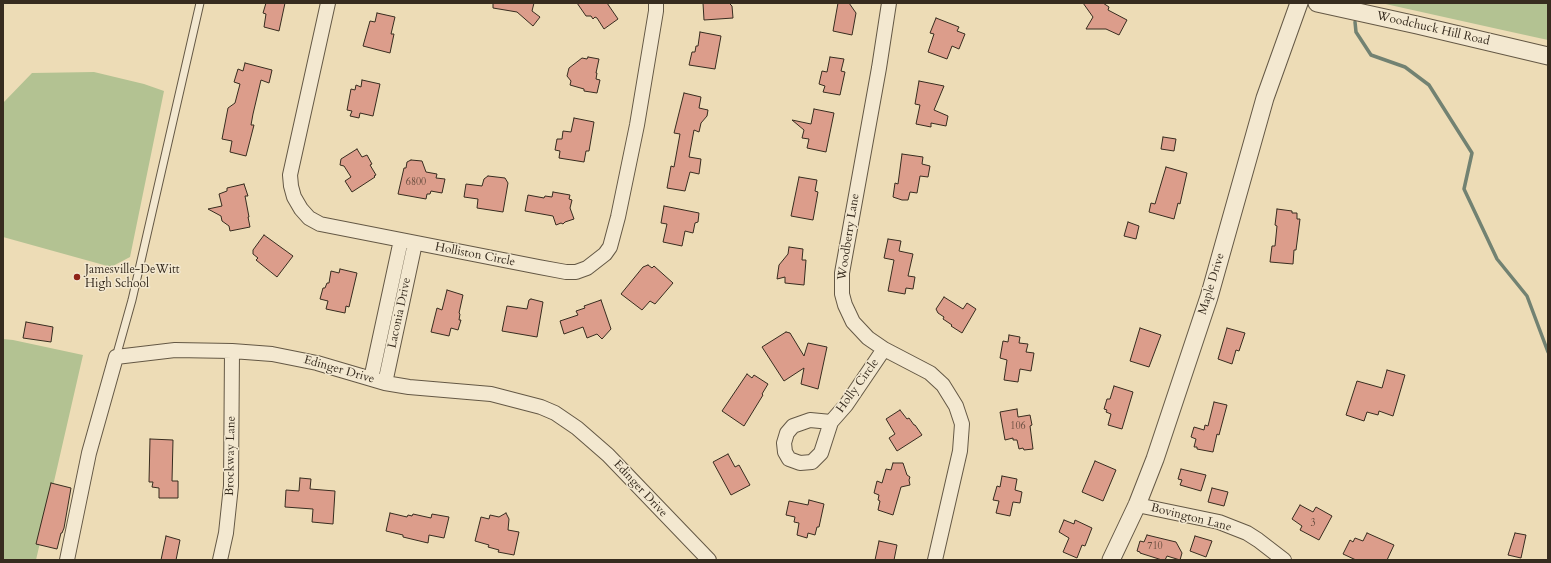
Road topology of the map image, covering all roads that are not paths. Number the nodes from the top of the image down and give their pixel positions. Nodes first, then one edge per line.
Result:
1 (200, 3) edge
2 (328, 3) edge
3 (656, 3) edge
4 (889, 3) edge
5 (1299, 3) edge
6 (1317, 3) edge
7 (1548, 56) edge
8 (401, 240) junction
9 (415, 243) junction
10 (884, 349) junction
11 (232, 351) junction
12 (116, 357) junction
13 (378, 381) junction
14 (831, 422) dead end
15 (1137, 505) junction
16 (67, 560) edge
17 (220, 560) edge
18 (709, 560) edge
19 (935, 560) edge
20 (1112, 560) edge
21 (1284, 560) edge

1 - 12 lane
2 - 8 street, Holliston Circle
3 - 9 street, Holliston Circle
4 - 10 street, Woodberry Lane
5 - 15 street, Maple Drive
6 - 7 street, Woodchuck Hill Road
8 - 9 street, Holliston Circle
8 - 13 street, Laconia Drive
9 - 13 street, Laconia Drive
10 - 14 street, Holly Circle
10 - 19 street, Woodberry Lane
11 - 12 street, Edinger Drive
11 - 13 street, Edinger Drive
11 - 17 street, Brockway Lane
12 - 16 street
13 - 18 street, Edinger Drive
15 - 20 street, Maple Drive
15 - 21 street, Bovington Lane

